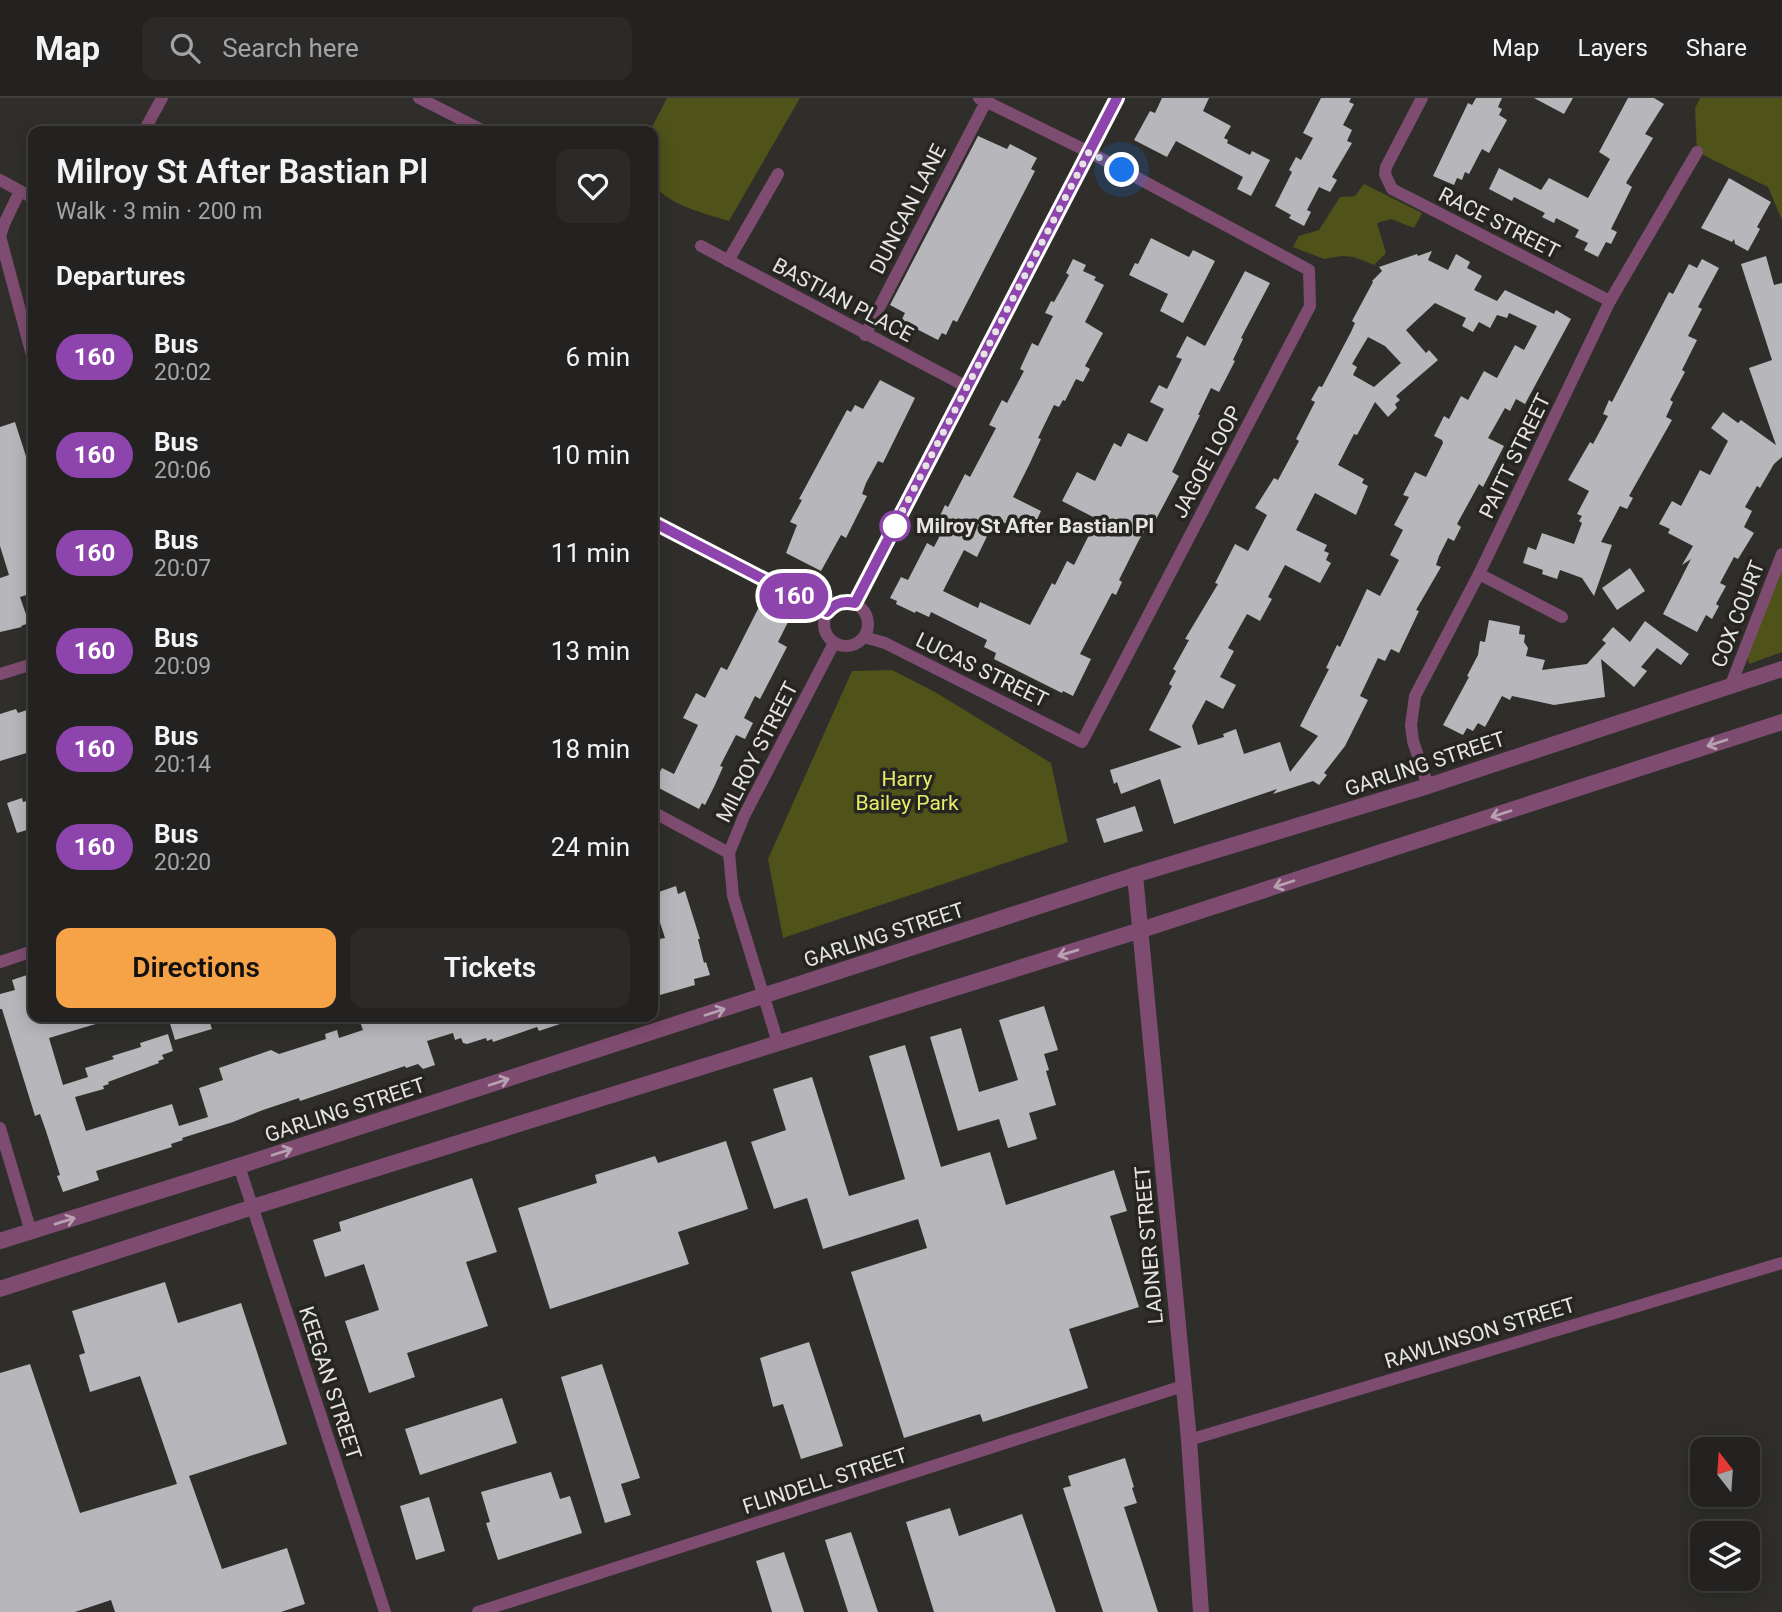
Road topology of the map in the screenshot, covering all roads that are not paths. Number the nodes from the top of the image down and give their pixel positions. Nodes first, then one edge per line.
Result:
1 (162, 98) edge
2 (419, 98) edge
3 (1117, 98) edge
4 (1422, 98) edge
5 (984, 99) edge
6 (147, 126) edge
7 (474, 126) edge
8 (1089, 152) junction
9 (1697, 152) dead end
10 (778, 174) dead end
11 (0, 180) edge
12 (20, 191) junction
13 (28, 195) edge
14 (701, 246) dead end
15 (728, 261) junction
16 (1610, 301) junction
17 (865, 335) junction
18 (28, 340) edge
19 (967, 387) junction
20 (658, 525) edge
21 (1782, 554) edge
22 (1479, 574) junction
23 (855, 603) junction
24 (827, 612) junction
25 (1562, 617) dead end
26 (864, 637) junction
27 (834, 642) junction
28 (28, 666) edge
29 (1782, 669) edge
30 (0, 674) edge
31 (1730, 687) junction
32 (1782, 722) edge
33 (1082, 742) joint
34 (1428, 786) junction
35 (658, 815) edge
36 (729, 853) junction
37 (1135, 875) junction
38 (1141, 930) junction
39 (28, 953) edge
40 (0, 962) edge
41 (763, 997) junction
42 (778, 1043) junction
43 (0, 1128) edge
44 (239, 1166) junction
45 (253, 1207) junction
46 (31, 1232) junction
47 (0, 1241) edge
48 (1782, 1263) edge
49 (0, 1289) edge
50 (1184, 1386) junction
51 (1189, 1440) junction
52 (384, 1612) edge
53 (478, 1612) edge
54 (1201, 1612) edge

1 - 6 street
2 - 7 street
3 - 8 street
4 - 16 street, RACE STREET
5 - 8 street
5 - 17 street, DUNCAN LANE
8 - 19 street
8 - 33 street, JAGOE LOOP
9 - 16 street, PAITT STREET
10 - 15 street
11 - 12 street
12 - 13 street
12 - 18 street
14 - 15 street, BASTIAN PLACE
15 - 17 street, BASTIAN PLACE
16 - 22 street, PAITT STREET
17 - 19 street, BASTIAN PLACE
19 - 23 street
20 - 24 street
21 - 31 street, COX COURT
22 - 25 street
22 - 34 street, PAITT STREET
23 - 24 street
23 - 26 street
24 - 27 street
26 - 27 street
26 - 33 street, LUCAS STREET
27 - 36 street, MILROY STREET
28 - 30 street
29 - 31 street, GARLING STREET
31 - 34 street, GARLING STREET
32 -> 38 street
34 - 37 street, GARLING STREET
35 - 36 street
36 - 41 street, MILROY STREET
37 - 38 street, LADNER STREET
37 - 41 street, GARLING STREET
38 -> 42 street
38 - 50 street, LADNER STREET
39 - 40 street
41 - 42 street, MILROY STREET
44 -> 41 street, GARLING STREET
42 - 45 street
43 - 46 street
44 - 45 street, KEEGAN STREET
46 -> 44 street, GARLING STREET
45 - 49 street
45 - 52 street, KEEGAN STREET
46 - 47 street, GARLING STREET
48 - 51 street, RAWLINSON STREET
50 - 51 street, LADNER STREET
50 - 53 street, FLINDELL STREET
51 - 54 street, LADNER STREET

